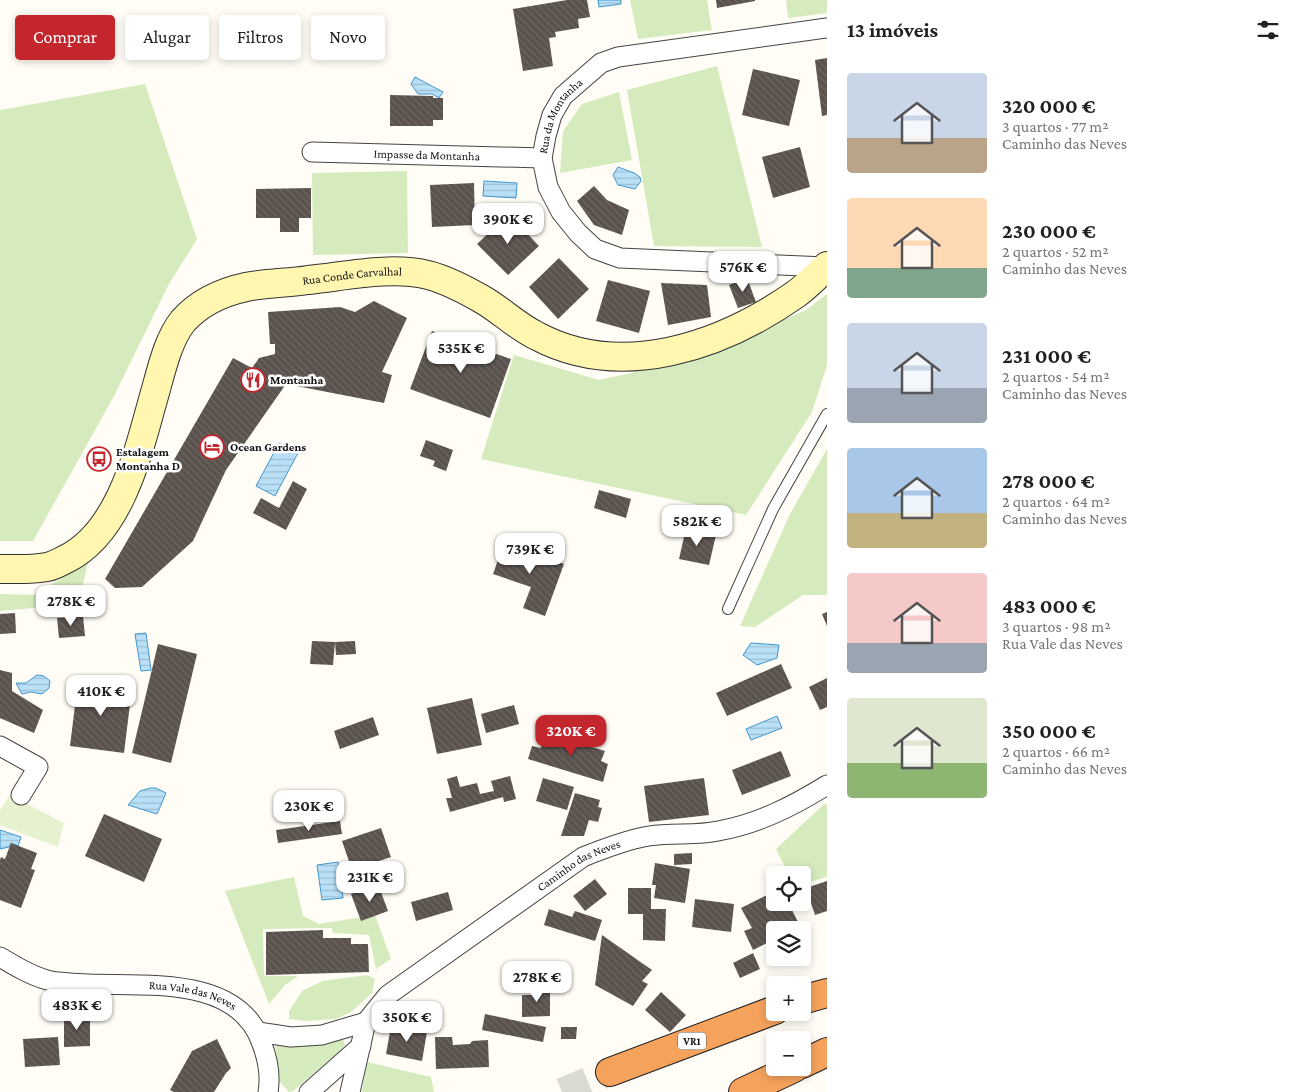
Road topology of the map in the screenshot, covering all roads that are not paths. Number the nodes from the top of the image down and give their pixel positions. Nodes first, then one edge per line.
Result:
1 (827, 28) edge
2 (312, 152) dead end
3 (542, 158) junction
4 (827, 267) edge
5 (827, 414) edge
6 (0, 569) edge
7 (728, 609) dead end
8 (0, 746) edge
9 (827, 785) edge
10 (21, 796) dead end
11 (0, 957) edge
12 (827, 993) edge
13 (811, 997) edge
14 (766, 1013) edge
15 (366, 1022) junction
16 (258, 1032) junction
17 (361, 1046) junction
18 (827, 1052) edge
19 (811, 1060) edge
20 (610, 1072) tunnel mouth
21 (777, 1076) edge
22 (268, 1092) edge
23 (308, 1092) edge
24 (350, 1092) edge
25 (744, 1092) edge

1 - 3 street, Rua da Montanha
2 - 3 street, Impasse da Montanha
3 - 4 street, Rua da Montanha
4 - 6 main road, Rua Conde Carvalhal
5 - 7 lane
8 - 10 street
9 - 15 street, Caminho das Neves
11 - 16 street, Rua Vale das Neves
12 - 13 highway
14 - 20 highway, VR1
15 - 16 street
15 - 17 street, Caminho das Neves
16 - 22 street, Rua Vale das Neves
17 - 23 street
17 - 24 street, Caminho das Neves
18 - 19 highway
21 - 25 highway

